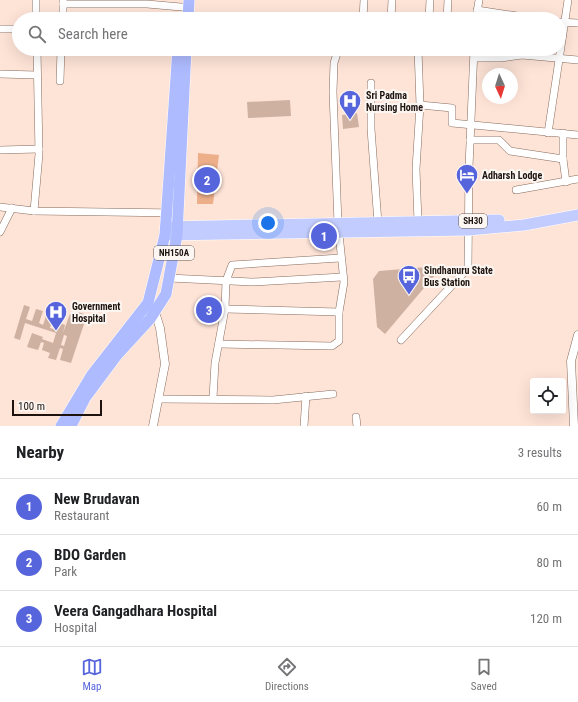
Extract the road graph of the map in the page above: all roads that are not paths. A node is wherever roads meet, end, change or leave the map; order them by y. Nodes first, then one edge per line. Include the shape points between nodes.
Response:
1 (36, 0) edge
2 (364, 0) edge
3 (392, 0) edge
4 (430, 0) edge
5 (448, 0) edge
6 (479, 0) edge
7 (568, 0) edge
8 (63, 2) edge
9 (184, 2) edge
10 (477, 10) joint
11 (36, 12) edge
12 (182, 12) edge
13 (186, 12) edge
14 (363, 12) edge
15 (391, 12) edge
16 (429, 12) edge
17 (447, 12) edge
18 (490, 12) edge
19 (565, 12) edge
20 (566, 22) edge
21 (578, 23) edge
22 (0, 29) edge
23 (12, 29) edge
24 (37, 56) edge
25 (61, 56) edge
26 (178, 56) edge
27 (185, 56) edge
28 (336, 56) edge
29 (418, 56) edge
30 (515, 56) edge
31 (534, 56) edge
32 (475, 58) joint
33 (559, 58) junction
34 (578, 60) edge
35 (0, 74) edge
36 (37, 75) junction
37 (60, 81) dead end
38 (371, 83) dead end
39 (420, 105) junction
40 (470, 124) junction
41 (548, 133) junction
42 (563, 133) junction
43 (578, 134) edge
44 (470, 140) junction
45 (39, 149) junction
46 (0, 150) edge
47 (563, 159) junction
48 (578, 179) edge
49 (566, 182) junction
50 (516, 190) dead end
51 (0, 206) edge
52 (12, 208) junction
53 (578, 208) edge
54 (34, 211) junction
55 (173, 213) junction
56 (578, 215) edge
57 (418, 222) junction
58 (378, 223) junction
59 (468, 226) junction
60 (338, 228) junction
61 (0, 231) edge
62 (165, 231) junction
63 (178, 231) junction
64 (340, 258) junction
65 (342, 277) junction
66 (169, 278) junction
67 (226, 281) junction
68 (152, 307) junction
69 (225, 310) junction
70 (339, 312) junction
71 (578, 335) edge
72 (401, 340) dead end
73 (219, 344) junction
74 (333, 394) dead end
75 (306, 396) junction
76 (213, 398) junction
77 (159, 399) junction
78 (356, 417) dead end
79 (61, 426) edge
80 (71, 426) edge
81 (153, 426) edge
82 (304, 426) edge
83 (357, 426) edge
84 (574, 426) edge

1 - 11 street
2 - 14 street
3 - 15 street
4 - 16 street
5 - 17 street
6 - 10 street
7 - 19 street
8 - 9 street
9 - 12 highway
9 - 13 highway
10 - 18 street
20 - 21 street
22 - 23 street
24 - 36 street
25 - 37 street
26 - 55 highway, NH150A
27 - 55 highway, NH150A
28 - 60 street via 333,92
29 - 39 street
30 - 32 street
31 - 33 street
32 - 40 street
33 - 34 street
33 - 41 street
35 - 36 street
36 - 45 street
38 - 58 street
39 - 40 street via 452,108 452,124
39 - 57 street via 416,169
40 - 41 street
40 - 44 street
41 - 42 street
42 - 43 street
42 - 47 street
44 - 47 street via 499,140 510,150
44 - 59 street
45 - 46 street
45 - 54 street
47 - 49 street
48 - 49 street
49 - 50 street
51 - 52 street
52 - 54 street
52 - 61 street
53 - 59 main road, SH30 via 536,217
54 - 55 street
55 - 62 highway, NH150A
55 - 63 highway, NH150A
56 - 59 main road via 524,225
57 - 58 main road, SH30
57 - 59 main road, SH30
58 - 60 main road, SH30
59 - 60 main road
59 - 72 street via 468,268
60 - 63 main road, SH30
60 - 64 street
62 - 63 main road, SH30
62 - 68 highway, NH150A
63 - 66 highway, NH150A
64 - 65 street
64 - 67 street via 232,265
65 - 67 street
65 - 70 street via 344,282
66 - 67 street
66 - 68 highway, NH150A via 166,294
67 - 69 street
68 - 77 street via 160,328 165,364
68 - 79 highway, NH150A via 91,376
68 - 80 highway, NH150A via 85,398
69 - 70 street
69 - 73 street
70 - 73 street via 339,342 332,346
71 - 84 street via 571,361
73 - 76 street
74 - 75 street
75 - 76 street via 273,400
75 - 82 street
76 - 77 street
77 - 81 street
78 - 83 street

